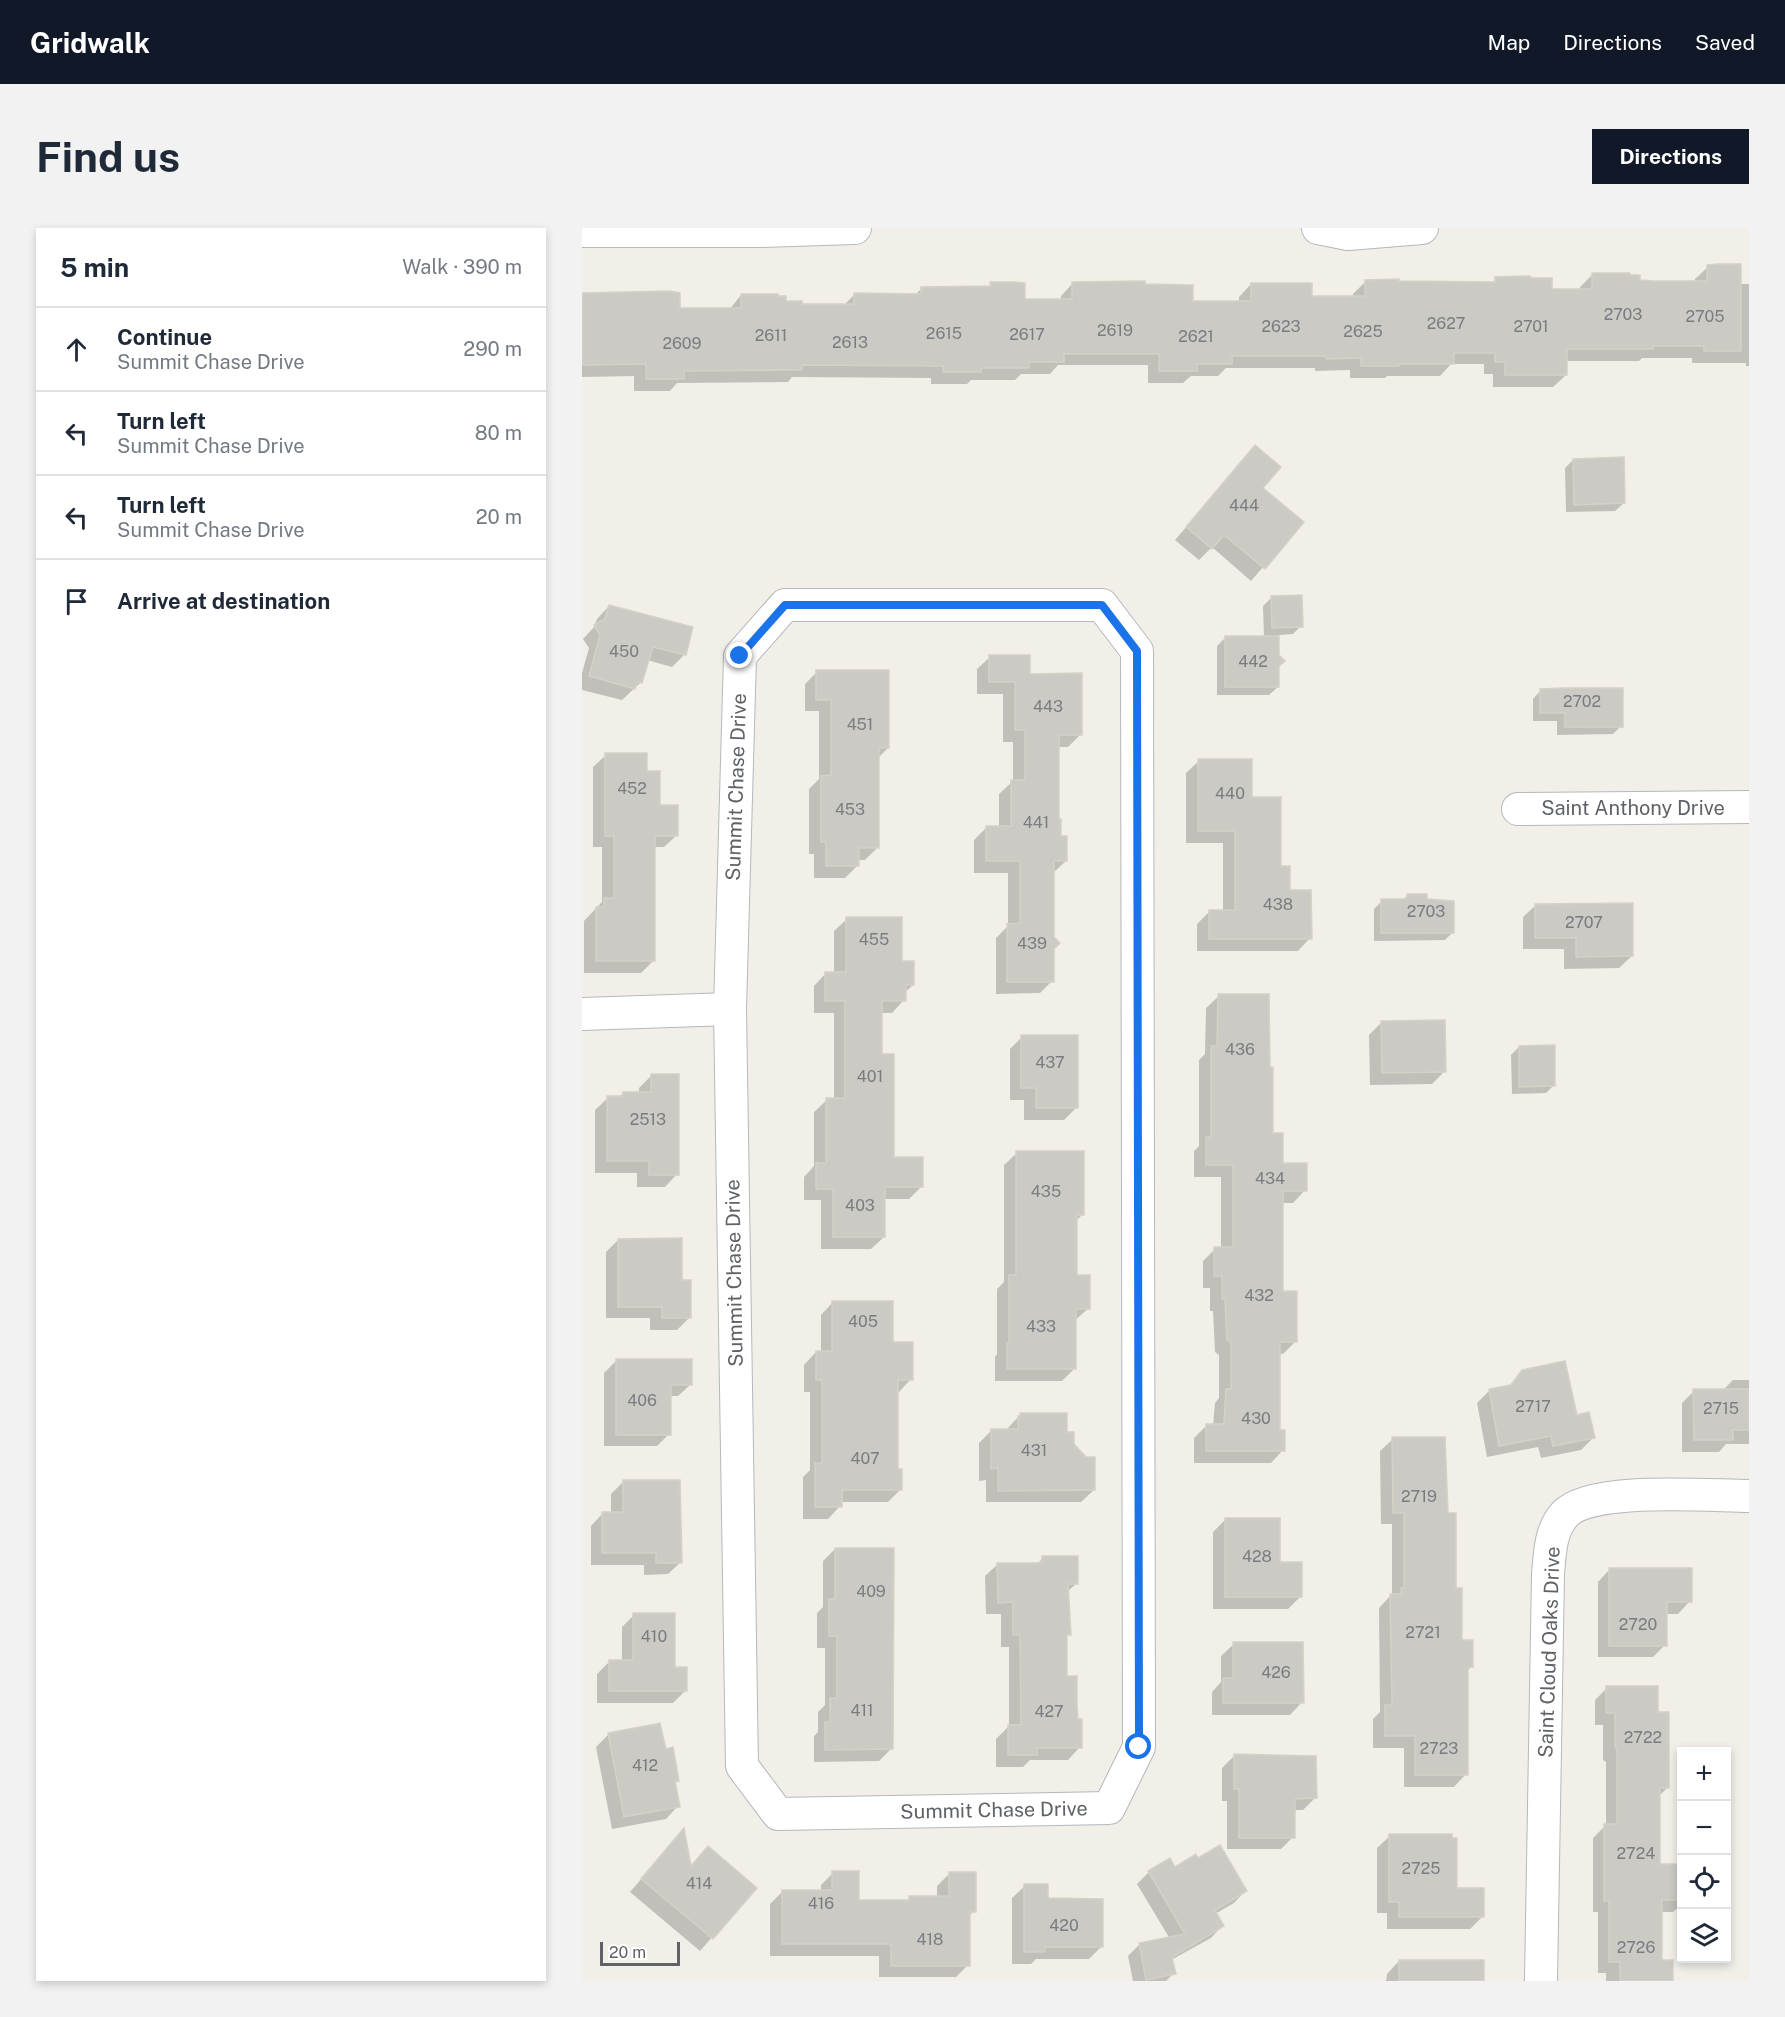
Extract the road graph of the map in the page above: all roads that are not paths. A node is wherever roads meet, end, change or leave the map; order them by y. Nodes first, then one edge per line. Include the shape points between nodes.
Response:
1 (855, 228) edge
2 (1318, 228) edge
3 (1422, 228) edge
4 (582, 231) edge
5 (1749, 807) edge
6 (1518, 809) dead end
7 (730, 1009) junction
8 (582, 1014) edge
9 (1749, 1496) edge
10 (1541, 1981) edge

1 - 4 street
2 - 3 street via 1348,234
5 - 6 street, Saint Anthony Drive
7 - 7 street, Summit Chase Drive via 740,656 785,605 1102,605 1137,651 1138,674 1139,1747 1109,1808 778,1814 742,1766
7 - 8 street
9 - 10 street, Saint Cloud Oaks Drive via 1597,1498 1566,1513 1556,1527 1548,1574

